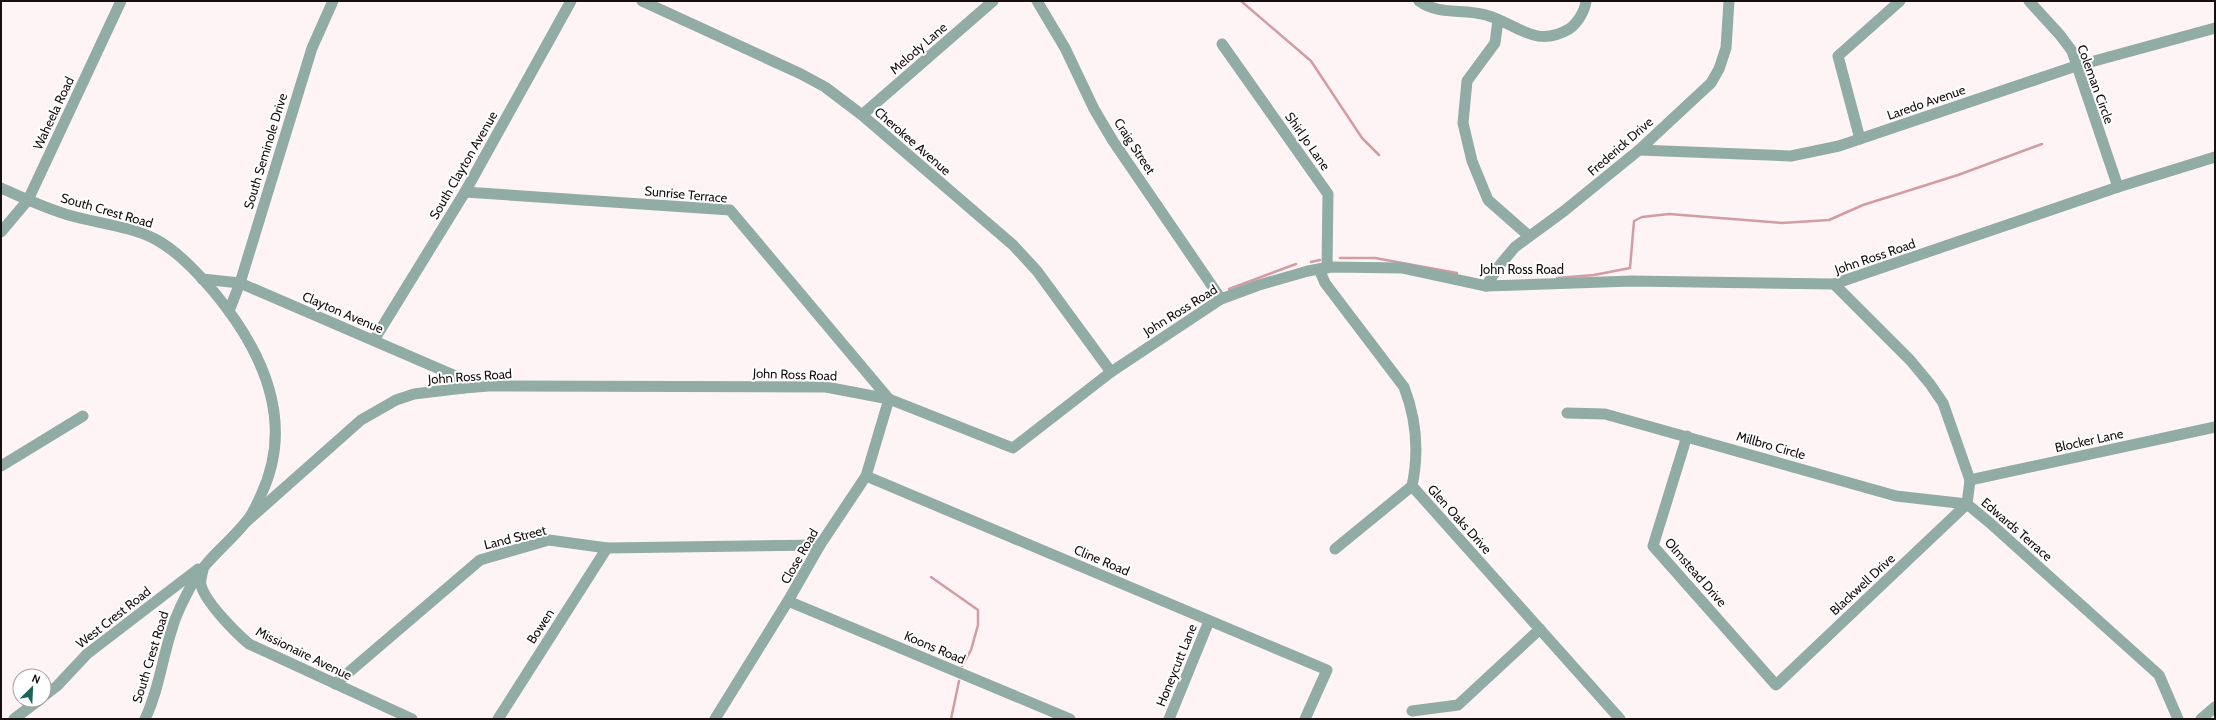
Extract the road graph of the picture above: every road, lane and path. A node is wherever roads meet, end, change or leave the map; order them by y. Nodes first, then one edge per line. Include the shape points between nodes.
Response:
1 (121, 1) edge
2 (333, 1) edge
3 (571, 1) edge
4 (642, 1) edge
5 (993, 1) edge
6 (1037, 1) edge
7 (1418, 1) edge
8 (1586, 1) edge
9 (1729, 1) edge
10 (1900, 1) edge
11 (2029, 1) edge
12 (1498, 20) junction
13 (2215, 28) edge
14 (1222, 44) dead end
15 (2076, 66) junction
16 (862, 115) junction
17 (1860, 139) junction
18 (1639, 150) junction
19 (2215, 157) edge
20 (2118, 187) junction
21 (1, 188) edge
22 (465, 192) junction
23 (28, 200) junction
24 (1, 232) edge
25 (1529, 236) junction
26 (1323, 268) junction
27 (202, 279) junction
28 (240, 283) junction
29 (1834, 284) junction
30 (1486, 286) junction
31 (1221, 299) junction
32 (230, 311) junction
33 (374, 340) junction
34 (1111, 372) junction
35 (464, 388) junction
36 (889, 399) junction
37 (1567, 413) dead end
38 (84, 416) dead end
39 (2215, 427) edge
40 (1687, 436) junction
41 (1, 466) edge
42 (866, 476) junction
43 (1970, 480) junction
44 (1412, 486) junction
45 (1967, 504) junction
46 (246, 522) junction
47 (820, 545) junction
48 (607, 548) junction
49 (1335, 549) dead end
50 (203, 565) junction
51 (788, 601) junction
52 (1209, 621) junction
53 (1540, 629) junction
54 (335, 684) junction
55 (1776, 685) joint
56 (52, 690) edge
57 (2215, 707) edge
58 (28, 708) edge
59 (1412, 711) dead end
60 (14, 719) edge
61 (145, 719) edge
62 (412, 719) edge
63 (498, 719) edge
64 (715, 719) edge
65 (1070, 719) edge
66 (1169, 719) edge
67 (1305, 719) edge
68 (1620, 719) edge
69 (2178, 719) edge
70 (2201, 719) edge

1 - 23 street, Waheela Road
2 - 28 street, South Seminole Drive via 307,61
3 - 22 street, South Clayton Avenue
4 - 16 street, Cherokee Avenue via 801,74 825,87
5 - 16 street, Melody Lane
6 - 31 street, Craig Street via 1065,48 1094,109 1113,141
7 - 12 street via 1430,9 1486,15
8 - 12 street via 1575,25 1558,35 1541,38
9 - 18 street, Frederick Drive via 1726,48 1711,83
10 - 17 street via 1838,56
11 - 15 street, Coleman Circle via 2072,51
12 - 25 street via 1496,43 1467,81 1463,124 1472,161 1488,200
13 - 15 street, Laredo Avenue
14 - 26 street, Shirl Jo Lane via 1328,194
15 - 17 street, Laredo Avenue
15 - 20 street, Coleman Circle
16 - 34 street, Cherokee Avenue via 1013,245 1037,271
17 - 18 street, Laredo Avenue via 1792,156
18 - 25 street, Frederick Drive
19 - 20 street, John Ross Road
20 - 29 street, John Ross Road
21 - 23 street, South Crest Road
22 - 33 street, South Clayton Avenue
22 - 36 street, Sunrise Terrace via 730,210
23 - 24 street, Waheela Road
23 - 27 street, South Crest Road via 69,215 155,239 172,250
25 - 30 street, Frederick Drive via 1515,247
26 - 30 street, John Ross Road via 1403,268
26 - 31 street, John Ross Road via 1259,285
26 - 44 street, Glen Oaks Drive via 1325,283 1404,387 1415,426
27 - 28 street, Clayton Avenue
27 - 32 street, South Crest Road
28 - 32 street, South Seminole Drive
28 - 33 street, Clayton Avenue
29 - 30 street, John Ross Road via 1632,281
29 - 43 street, Edwards Terrace via 1910,360 1930,384 1943,404
31 - 34 street, John Ross Road
32 - 46 street, South Crest Road via 267,379 275,416 276,431 270,469 262,494
33 - 35 street, Clayton Avenue via 458,377
34 - 36 street, John Ross Road via 1013,448
35 - 36 street, John Ross Road via 826,387
35 - 46 street, John Ross Road via 414,394 381,407 361,420
36 - 42 street, Close Road
37 - 40 street, Millbro Circle via 1605,414
38 - 41 street
39 - 43 street, Blocker Lane
40 - 45 street, Millbro Circle via 1896,496
40 - 55 street, Olmstead Drive via 1653,546
42 - 47 street, Close Road
42 - 52 street, Cline Road
43 - 45 street, Edwards Terrace
44 - 49 street
44 - 53 street, Glen Oaks Drive
45 - 55 street, Blackwell Drive
45 - 69 street, Edwards Terrace via 2159,675
46 - 50 street, South Crest Road
47 - 48 street, Land Street
47 - 51 street, Close Road
48 - 54 street, Land Street via 548,540 480,560
48 - 63 street, Bowen
50 - 54 street, Missionaire Avenue via 201,585 235,633 249,644
50 - 56 street, West Crest Road via 87,654
50 - 61 street, South Crest Road via 190,586 172,628 153,701
51 - 64 street, Close Road
51 - 65 street, Koons Road
52 - 66 street, Honeycutt Lane
52 - 67 street, Cline Road via 1327,670
53 - 59 street via 1458,705
53 - 68 street, Glen Oaks Drive
54 - 62 street, Missionaire Avenue
57 - 70 street
58 - 60 street

